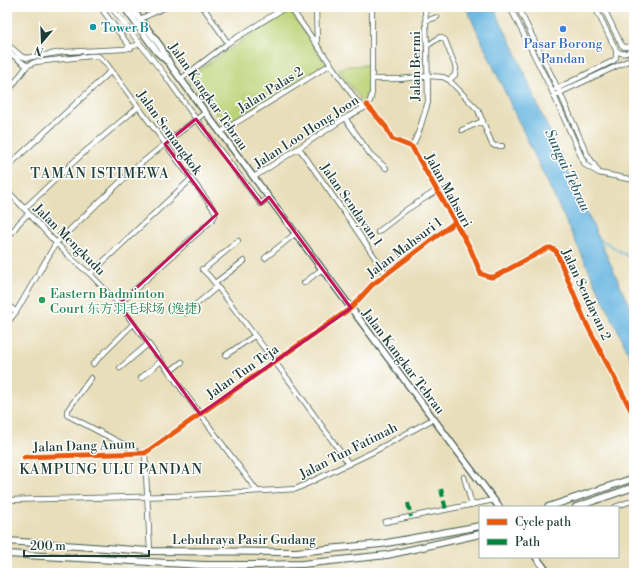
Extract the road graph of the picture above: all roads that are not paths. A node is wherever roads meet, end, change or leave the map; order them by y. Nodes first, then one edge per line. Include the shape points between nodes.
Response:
1 (100, 7) edge
2 (111, 7) edge
3 (124, 7) edge
4 (131, 7) edge
5 (166, 7) edge
6 (203, 7) edge
7 (286, 7) edge
8 (290, 7) edge
9 (316, 7) edge
10 (372, 7) edge
11 (424, 7) edge
12 (510, 7) edge
13 (518, 7) edge
14 (604, 7) edge
15 (596, 9) edge
16 (436, 17) dead end
17 (140, 19) junction
18 (426, 21) junction
19 (228, 43) junction
20 (317, 43) junction
21 (7, 44) edge
22 (140, 44) junction
23 (151, 44) junction
24 (634, 44) edge
25 (427, 46) junction
26 (131, 48) junction
27 (145, 49) junction
28 (616, 50) junction
29 (634, 50) edge
30 (7, 51) edge
31 (634, 58) edge
32 (331, 64) junction
33 (27, 66) junction
34 (171, 66) junction
35 (112, 71) junction
36 (428, 76) junction
37 (181, 79) junction
38 (372, 79) junction
39 (449, 80) junction
40 (559, 91) junction
41 (7, 93) edge
42 (553, 93) junction
43 (365, 106) junction
44 (138, 107) junction
45 (206, 112) junction
46 (344, 118) junction
47 (196, 119) junction
48 (483, 121) junction
49 (462, 130) dead end
50 (221, 132) junction
51 (165, 144) junction
52 (502, 146) dead end
53 (412, 147) junction
54 (299, 148) junction
55 (7, 167) edge
56 (386, 168) dead end
57 (599, 173) junction
58 (254, 177) junction
59 (191, 179) junction
60 (634, 180) edge
61 (7, 190) edge
62 (436, 191) junction
63 (269, 197) junction
64 (24, 209) junction
65 (28, 214) junction
66 (454, 223) junction
67 (378, 232) dead end
68 (296, 233) junction
69 (7, 239) edge
70 (238, 241) dead end
71 (56, 243) junction
72 (265, 258) dead end
73 (244, 261) dead end
74 (322, 269) junction
75 (90, 274) junction
76 (386, 274) junction
77 (486, 276) joint
78 (304, 283) dead end
79 (216, 285) junction
80 (7, 304) edge
81 (119, 304) junction
82 (351, 308) junction
83 (16, 312) junction
84 (186, 313) dead end
85 (7, 324) edge
86 (133, 324) junction
87 (254, 336) junction
88 (148, 344) junction
89 (226, 355) dead end
90 (161, 361) junction
91 (182, 362) dead end
92 (275, 362) junction
93 (93, 364) dead end
94 (120, 368) dead end
95 (169, 372) junction
96 (92, 378) dead end
97 (142, 378) dead end
98 (200, 414) junction
99 (634, 416) edge
100 (433, 419) junction
101 (144, 453) junction
102 (24, 457) dead end
103 (349, 464) junction
104 (464, 477) dead end
105 (634, 478) edge
106 (634, 487) edge
107 (257, 491) junction
108 (147, 497) junction
109 (7, 500) edge
110 (494, 500) junction
111 (634, 500) edge
112 (472, 505) junction
113 (498, 506) edge
114 (551, 506) edge
115 (579, 506) edge
116 (618, 506) edge
117 (384, 522) dead end
118 (479, 526) edge
119 (479, 534) edge
120 (7, 541) edge
121 (150, 551) junction
122 (7, 554) edge
123 (24, 555) junction
124 (7, 558) edge
125 (537, 558) edge
126 (542, 573) edge
127 (548, 573) edge

1 - 26 street
2 - 22 street
3 - 23 main road
4 - 17 main road, Jalan Kangkar Tebrau
5 - 17 street
6 - 19 street
7 - 19 street
8 - 20 street, Jalan Mahsuri
9 - 20 street
10 - 38 street, Jalan Loo Hong Joon
11 - 18 street, Jalan Bermi
12 - 42 street
13 - 40 street
14 - 15 street
14 - 24 street via 621,44 624,47
15 - 28 street
16 - 18 street
17 - 34 main road, Jalan Kangkar Tebrau via 161,47
18 - 25 street, Jalan Bermi
19 - 37 street
20 - 32 street, Jalan Mahsuri
21 - 26 street via 26,58 63,52
22 - 26 street
22 - 27 street
23 - 27 street
23 - 34 main road
25 - 36 street, Jalan Bermi
25 - 39 street via 440,37 445,40 456,68 455,75
27 - 47 street
28 - 29 street via 625,54
28 - 40 street via 616,58 613,61
30 - 33 street
31 - 40 street
32 - 43 street, Jalan Mahsuri via 356,100
32 - 50 street, Jalan Palas 2
33 - 35 street, Jalan Semangkok via 35,62 98,56
33 - 41 street
34 - 37 main road, Jalan Kangkar Tebrau
35 - 44 street, Jalan Semangkok
35 - 55 street
36 - 38 street
36 - 39 street
36 - 53 street, Jalan Bermi via 428,102
37 - 45 main road, Jalan Kangkar Tebrau
38 - 43 street, Jalan Loo Hong Joon via 371,97
39 - 48 street via 478,110
40 - 42 street
40 - 57 street via 587,154
42 - 57 street via 585,165
43 - 46 street, Jalan Loo Hong Joon
43 - 53 street, Jalan Mahsuri via 386,127 392,139
44 - 51 street, Jalan Semangkok
44 - 64 street via 81,155
45 - 47 street
45 - 50 main road, Jalan Kangkar Tebrau
46 - 54 street, Jalan Loo Hong Joon
46 - 56 street via 370,154
47 - 51 street
47 - 63 street via 261,204
48 - 49 street
48 - 52 street via 492,144
50 - 58 main road, Jalan Kangkar Tebrau
51 - 59 street, Jalan Semangkok
51 - 71 street
53 - 62 street, Jalan Mahsuri
54 - 58 street, Jalan Loo Hong Joon
54 - 76 street, Jalan Sendayan 1
57 - 60 street
58 - 63 main road, Jalan Kangkar Tebrau
59 - 75 street
59 - 81 street, Jalan Semangkok via 215,211 215,215
61 - 64 street, Jalan Mengkudu
62 - 66 street, Jalan Mahsuri
62 - 67 street
63 - 68 main road, Jalan Kangkar Tebrau
64 - 65 street, Jalan Mengkudu
65 - 69 street
65 - 71 street, Jalan Mengkudu
66 - 76 street, Jalan Mahsuri 1
66 - 77 street, Jalan Mahsuri via 470,248 481,274
68 - 72 street
68 - 74 main road, Jalan Kangkar Tebrau
70 - 79 street via 203,270
71 - 75 street, Jalan Mengkudu
71 - 83 street
73 - 79 street
74 - 78 street
74 - 82 main road, Jalan Kangkar Tebrau
75 - 81 street, Jalan Mengkudu
76 - 82 street, Jalan Mahsuri 1
77 - 99 street, Jalan Sendayan 2 via 494,277 548,248 556,251 579,308
79 - 84 street
79 - 87 street
80 - 83 street
81 - 86 street, Jalan Mengkudu
82 - 92 street, Jalan Tun Teja
82 - 100 main road, Jalan Kangkar Tebrau
83 - 85 street
86 - 88 street, Jalan Mengkudu
86 - 93 street
87 - 89 street
87 - 92 street
88 - 90 street, Jalan Mengkudu
88 - 94 street
90 - 95 street, Jalan Mengkudu
90 - 97 street
91 - 95 street
92 - 98 street, Jalan Tun Teja
92 - 103 street
95 - 98 street, Jalan Mengkudu
96 - 101 street via 67,411 67,416
98 - 101 street, Jalan Tun Teja
98 - 107 street, Jalan Mengkudu
100 - 103 street, Jalan Tun Fatimah
100 - 110 main road, Jalan Kangkar Tebrau
101 - 102 street, Jalan Dang Anum
101 - 108 street
103 - 107 street, Jalan Tun Fatimah via 296,489
104 - 112 street
105 - 114 highway
106 - 115 highway
107 - 108 street, Jalan Tun Fatimah
108 - 109 street, Jalan Tun Fatimah
108 - 121 street
110 - 112 street
110 - 113 main road, Jalan Kangkar Tebrau
111 - 116 street
112 - 117 street
118 - 121 highway, Lebuhraya Pasir Gudang via 381,544 296,552
119 - 123 highway, Lebuhraya Pasir Gudang via 387,555 302,564 203,565
120 - 121 highway, Lebuhraya Pasir Gudang
122 - 123 highway, Lebuhraya Pasir Gudang
123 - 124 highway
125 - 126 main road
125 - 127 main road

